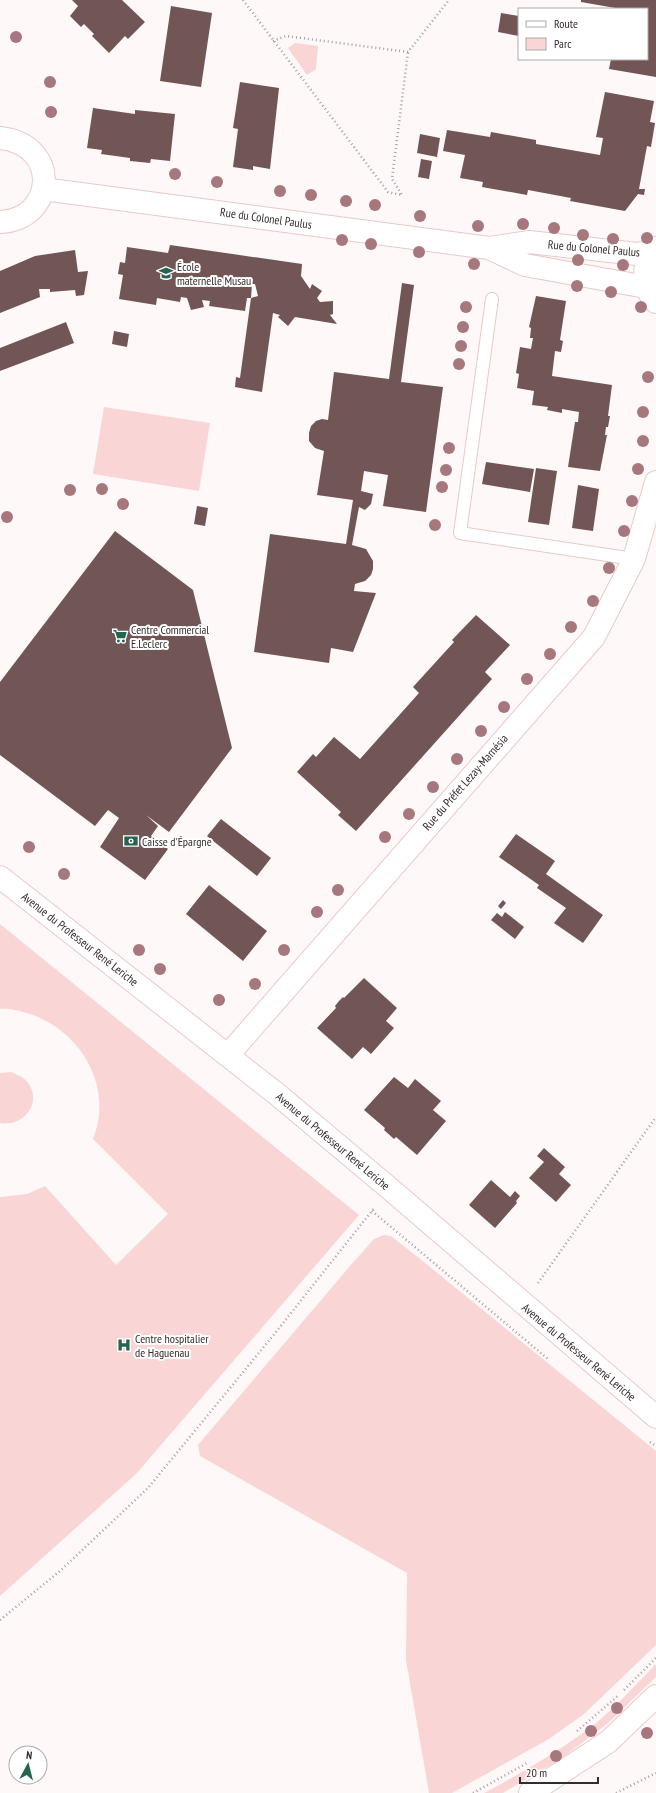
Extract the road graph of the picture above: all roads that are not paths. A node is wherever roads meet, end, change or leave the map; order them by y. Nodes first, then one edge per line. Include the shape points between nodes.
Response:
1 (0, 138) edge
2 (43, 189) junction
3 (0, 222) edge
4 (489, 248) junction
5 (654, 250) edge
6 (651, 295) edge
7 (492, 299) dead end
8 (656, 482) edge
9 (634, 559) junction
10 (0, 877) edge
11 (228, 1055) junction
12 (656, 1417) edge
13 (656, 1696) edge
14 (656, 1714) edge
15 (619, 1733) junction
16 (530, 1793) edge

1 - 2 street via 24,144 34,153 42,170
2 - 3 street via 38,202 28,213 15,220
2 - 4 street, Rue du Colonel Paulus
4 - 5 street, Rue du Colonel Paulus via 529,242 637,254
4 - 6 street, Rue du Colonel Paulus via 525,265
5 - 6 street via 647,263 645,275
7 - 9 lane via 460,533
8 - 9 street, Rue du Préfet Lezay-Marnésia
9 - 11 street, Rue du Préfet Lezay-Marnésia via 594,637
10 - 11 street, Avenue du Professeur René Leriche
11 - 12 street, Avenue du Professeur René Leriche via 389,1188
13 - 15 street
14 - 15 street
15 - 16 street

